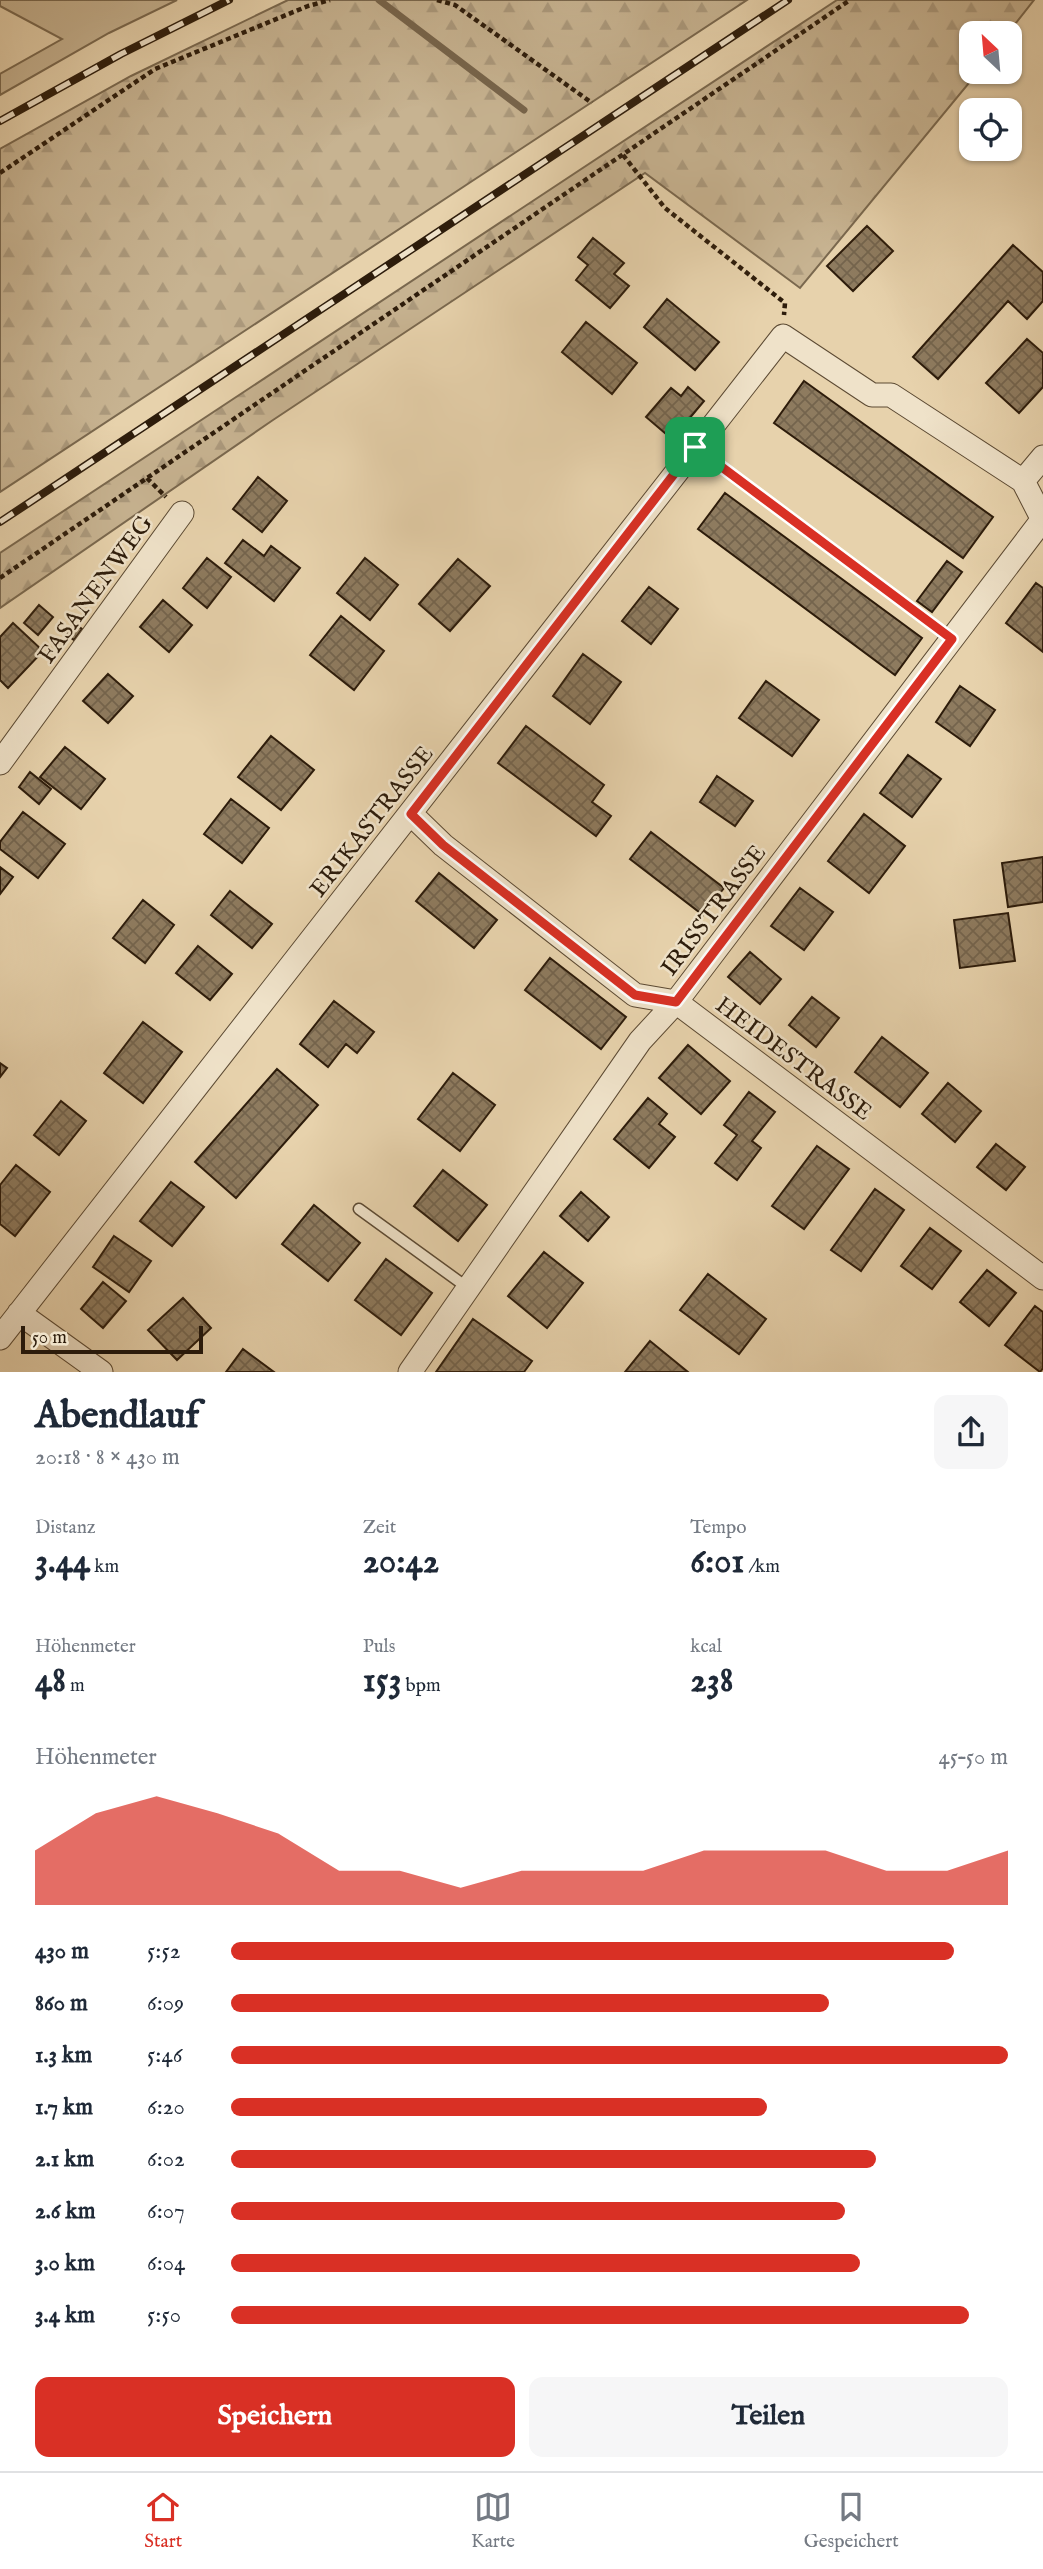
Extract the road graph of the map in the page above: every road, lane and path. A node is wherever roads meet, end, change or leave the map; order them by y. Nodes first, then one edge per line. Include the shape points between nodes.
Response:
1 (330, 0) edge
2 (438, 0) edge
3 (850, 0) edge
4 (592, 103) dead end
5 (623, 155) junction
6 (0, 173) edge
7 (782, 336) junction
8 (695, 447) junction
9 (1043, 457) edge
10 (1023, 481) junction
11 (182, 513) dead end
12 (1043, 519) edge
13 (0, 578) edge
14 (952, 639) junction
15 (0, 763) edge
16 (411, 814) junction
17 (676, 1002) junction
18 (359, 1209) dead end
19 (1043, 1278) edge
20 (468, 1288) junction
21 (19, 1313) junction
22 (0, 1338) edge
23 (102, 1372) edge
24 (410, 1372) edge

1 - 6 path via 155,69
2 - 4 path via 455,5
3 - 5 path
5 - 7 path via 665,208 785,303
5 - 13 path
7 - 8 street, ERIKASTRASSE
7 - 10 street via 872,395 891,396
8 - 14 path
8 - 16 street, ERIKASTRASSE
9 - 10 street
10 - 12 street
11 - 15 street, FASANENWEG
12 - 14 street, IRISSTRASSE
14 - 17 street, IRISSTRASSE
16 - 17 street, HEIDESTRASSE via 443,845 635,995
16 - 21 street, ERIKASTRASSE
17 - 19 street, HEIDESTRASSE
17 - 20 street, IRISSTRASSE via 640,1041
18 - 20 lane
20 - 24 street, IRISSTRASSE
21 - 22 street, ERIKASTRASSE
21 - 23 street

